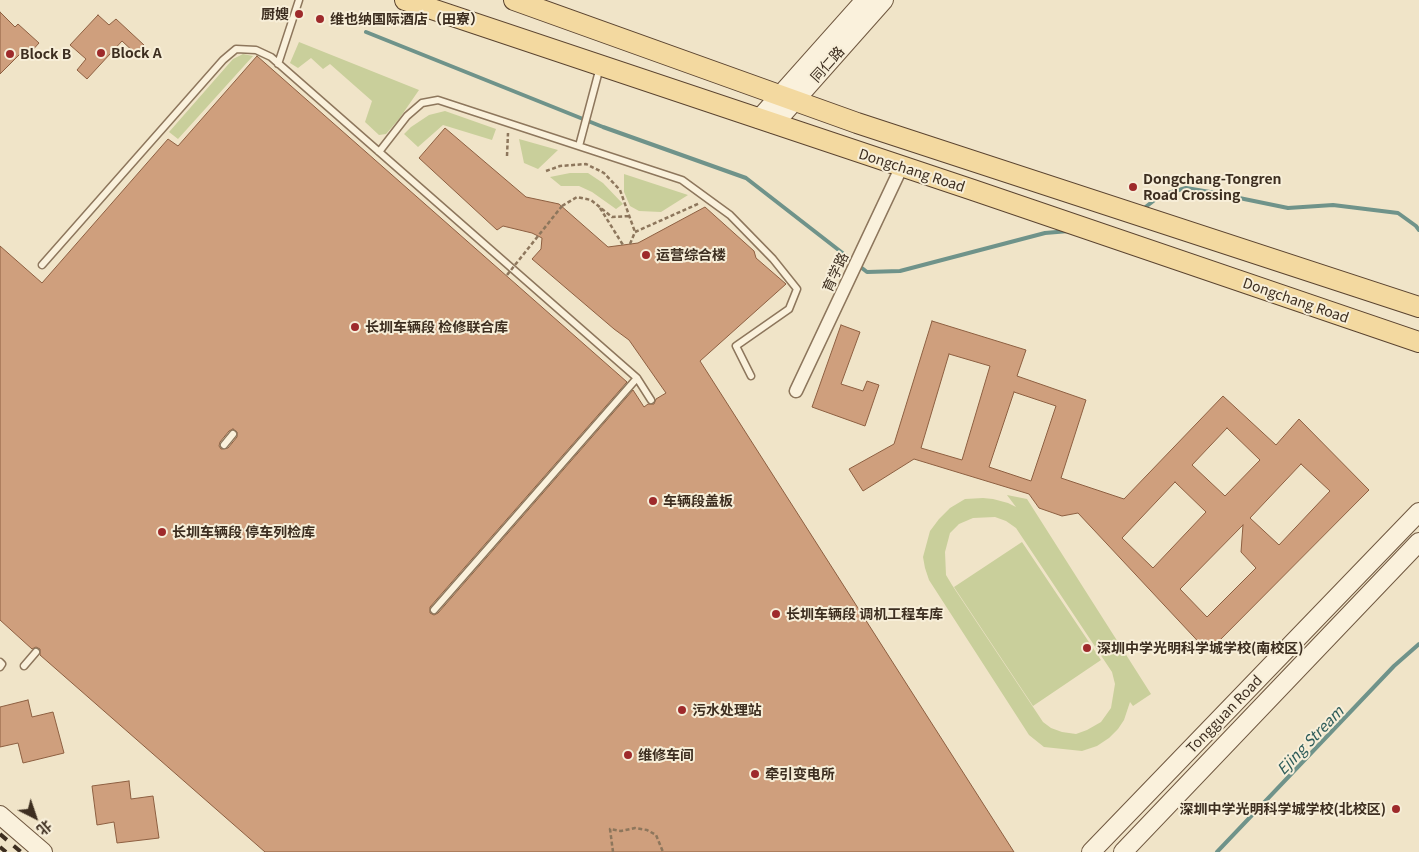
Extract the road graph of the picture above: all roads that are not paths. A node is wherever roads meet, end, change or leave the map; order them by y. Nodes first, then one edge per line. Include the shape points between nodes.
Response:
1 (299, 0) edge
2 (405, 0) edge
3 (514, 0) edge
4 (876, 1) edge
5 (278, 64) junction
6 (600, 66) junction
7 (787, 98) junction
8 (767, 121) junction
9 (579, 146) junction
10 (379, 152) junction
11 (902, 166) junction
12 (42, 265) dead end
13 (1419, 307) edge
14 (1419, 342) edge
15 (751, 376) dead end
16 (637, 378) junction
17 (796, 391) dead end
18 (651, 400) dead end
19 (233, 434) dead end
20 (224, 444) dead end
21 (1419, 512) edge
22 (1419, 542) edge
23 (434, 610) dead end
24 (36, 652) dead end
25 (0, 662) edge
26 (24, 666) dead end
27 (0, 667) edge
28 (0, 815) edge
29 (43, 852) edge
30 (1090, 852) edge
31 (1122, 852) edge

1 - 5 lane
2 - 6 main road, Dongchang Road
3 - 7 main road, Dongchang Road
4 - 7 street, 同仁路
5 - 10 lane
5 - 12 lane via 256,50 236,48
6 - 8 main road, Dongchang Road
6 - 9 lane
7 - 8 street, 同仁路
7 - 13 main road, Dongchang Road
8 - 11 main road, Dongchang Road
9 - 10 lane via 438,100 422,103 407,116
9 - 15 lane via 682,180 730,215 797,289 789,310 736,346
10 - 16 lane
11 - 14 main road, Dongchang Road
11 - 17 street, 育学路
16 - 18 lane
16 - 23 lane
19 - 20 lane
21 - 30 street, Tongguan Road
22 - 31 street, Tongguan Road
24 - 26 lane
25 - 27 lane
28 - 29 street

